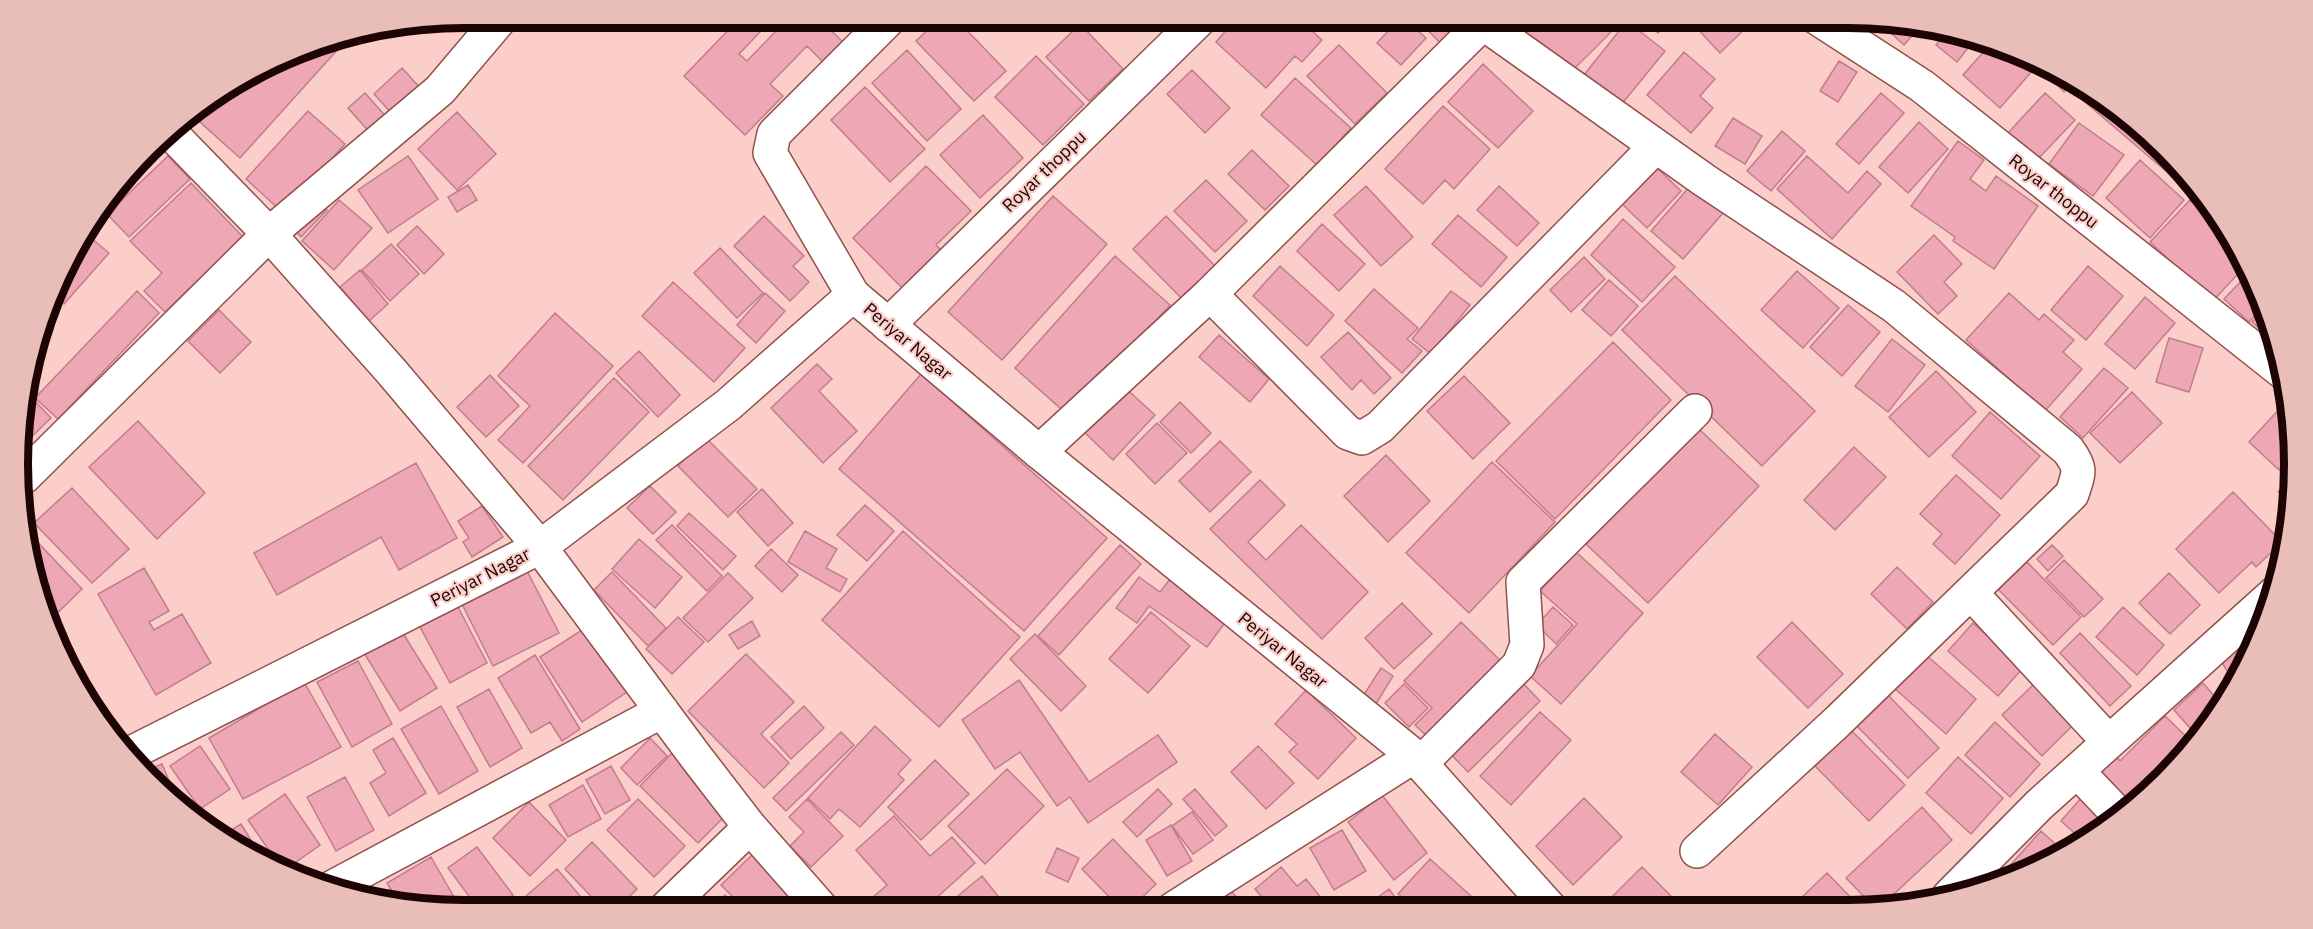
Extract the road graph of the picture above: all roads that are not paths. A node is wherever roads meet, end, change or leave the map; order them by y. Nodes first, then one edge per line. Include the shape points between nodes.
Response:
1 (493, 28) edge
2 (880, 28) edge
3 (1190, 28) edge
4 (1477, 28) edge
5 (1496, 28) edge
6 (1832, 28) edge
7 (176, 138) edge
8 (1656, 146) junction
9 (269, 234) junction
10 (1210, 294) junction
11 (853, 295) junction
12 (888, 325) junction
13 (2273, 364) edge
14 (1695, 411) dead end
15 (1040, 453) junction
16 (28, 473) edge
17 (540, 547) junction
18 (1971, 593) junction
19 (2261, 606) edge
20 (662, 711) junction
21 (2109, 742) junction
22 (136, 751) edge
23 (1417, 760) junction
24 (2078, 772) junction
25 (2114, 810) edge
26 (750, 826) junction
27 (1697, 851) dead end
28 (341, 883) edge
29 (1958, 887) edge
30 (674, 900) edge
31 (813, 900) edge
32 (1188, 900) edge
33 (1543, 900) edge

1 - 9 street via 440,90
2 - 11 street via 774,134 770,153
3 - 12 street, Royar thoppu
4 - 10 street
5 - 8 street
6 - 13 street, Royar thoppu via 1922,86
7 - 9 street
8 - 10 street via 1380,427 1362,438 1348,433
8 - 18 street via 1894,306 2068,450 2079,465 2072,494
9 - 16 street
9 - 17 street
10 - 15 street
11 - 12 street, Periyar Nagar
11 - 17 street, Periyar Nagar via 728,405
12 - 15 street, Periyar Nagar
14 - 23 street via 1523,582 1527,645 1519,665
15 - 23 street, Periyar Nagar
17 - 20 street
17 - 22 street, Periyar Nagar
18 - 21 street
18 - 27 street
19 - 21 street
20 - 26 street
20 - 28 street
21 - 24 street
23 - 32 street
23 - 33 street, Periyar Nagar
24 - 25 street
24 - 29 street via 2039,805
26 - 30 street
26 - 31 street

